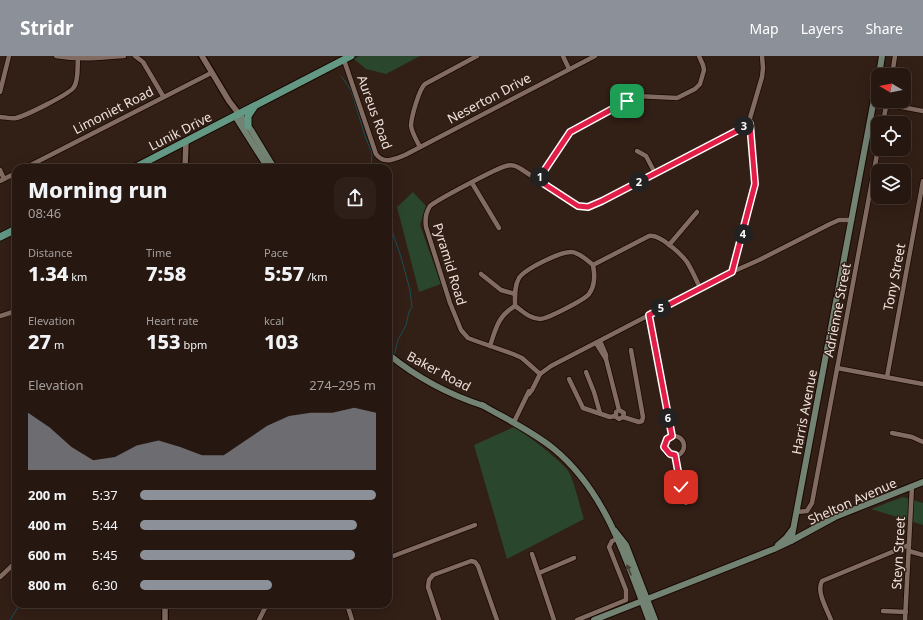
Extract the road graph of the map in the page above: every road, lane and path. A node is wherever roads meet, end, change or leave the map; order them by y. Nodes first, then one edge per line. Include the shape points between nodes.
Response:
1 (9, 56) edge
2 (56, 56) edge
3 (124, 56) edge
4 (135, 56) edge
5 (202, 56) edge
6 (352, 56) edge
7 (477, 56) edge
8 (563, 56) edge
9 (595, 56) edge
10 (699, 56) edge
11 (762, 56) edge
12 (882, 56) edge
13 (895, 56) edge
14 (78, 58) junction
15 (344, 60) junction
16 (880, 68) edge
17 (893, 68) edge
18 (570, 69) junction
19 (211, 72) junction
20 (0, 92) edge
21 (163, 96) junction
22 (254, 107) junction
23 (873, 108) edge
24 (911, 108) edge
25 (923, 111) edge
26 (237, 115) junction
27 (0, 116) edge
28 (750, 124) junction
29 (248, 126) junction
30 (186, 142) junction
31 (420, 147) junction
32 (263, 149) junction
33 (637, 151) dead end
34 (877, 156) edge
35 (393, 160) joint
36 (33, 164) edge
37 (142, 164) edge
38 (185, 164) edge
39 (266, 164) edge
40 (272, 164) edge
41 (276, 164) edge
42 (0, 170) edge
43 (655, 173) junction
44 (12, 175) edge
45 (2, 180) edge
46 (538, 180) junction
47 (923, 181) edge
48 (472, 183) junction
49 (697, 212) dead end
50 (852, 220) junction
51 (499, 228) dead end
52 (12, 231) edge
53 (0, 238) edge
54 (669, 245) junction
55 (593, 264) junction
56 (732, 272) junction
57 (481, 274) dead end
58 (700, 288) junction
59 (515, 294) junction
60 (515, 306) junction
61 (12, 312) edge
62 (649, 315) junction
63 (0, 316) edge
64 (598, 342) junction
65 (490, 346) junction
66 (631, 350) dead end
67 (392, 357) edge
68 (837, 368) junction
69 (586, 372) dead end
70 (540, 374) junction
71 (887, 377) junction
72 (569, 379) dead end
73 (923, 384) edge
74 (619, 410) junction
75 (600, 413) junction
76 (616, 416) junction
77 (623, 417) junction
78 (514, 420) junction
79 (892, 433) dead end
80 (672, 436) junction
81 (923, 442) edge
82 (675, 455) junction
83 (923, 482) edge
84 (912, 486) junction
85 (686, 503) dead end
86 (797, 512) junction
87 (794, 524) junction
88 (475, 525) dead end
89 (812, 529) junction
90 (614, 530) junction
91 (617, 539) junction
92 (792, 541) junction
93 (909, 545) junction
94 (774, 549) junction
95 (909, 551) junction
96 (532, 554) dead end
97 (923, 555) edge
98 (392, 556) edge
99 (574, 558) dead end
100 (12, 566) edge
101 (0, 569) edge
102 (539, 573) junction
103 (2, 575) edge
104 (644, 600) junction
105 (165, 608) edge
106 (265, 608) edge
107 (348, 608) edge
108 (883, 611) dead end
109 (906, 612) junction
110 (165, 620) edge
111 (259, 620) edge
112 (352, 620) edge
113 (439, 620) edge
114 (497, 620) edge
115 (554, 620) edge
116 (577, 620) edge
117 (594, 620) edge
118 (649, 620) edge
119 (655, 620) edge
120 (831, 620) edge
121 (905, 620) edge

1 - 20 street
2 - 14 street
3 - 14 street
4 - 21 street via 143,62
5 - 19 street
6 - 15 main road, Lunik Drive
7 - 31 street via 422,87 411,124
8 - 18 street
9 - 18 street, Neserton Drive
10 - 46 street via 704,70 698,87 677,98 636,96 573,129
11 - 28 street via 762,77 750,115
12 - 16 main road
13 - 17 street
14 - 27 street via 76,80 72,89 18,117
15 - 22 main road, Lunik Drive
15 - 35 street, Aureus Road via 376,154 381,159
18 - 31 street, Neserton Drive
19 - 21 street, Limoniet Road
19 - 26 street
21 - 36 street, Limoniet Road
22 - 26 main road, Lunik Drive
22 - 29 main road via 248,116
23 - 50 main road, Harris Avenue
24 - 25 street
26 - 29 main road
26 - 30 main road, Lunik Drive
26 - 39 main road
28 - 43 street, Pyramid Road
28 - 56 street via 755,184
29 - 32 main road
30 - 37 main road, Lunik Drive
30 - 38 street
31 - 35 street, Neserton Drive
32 - 40 main road
32 - 41 main road
33 - 43 street via 646,156
34 - 68 street, Adrienne Street
42 - 45 street
43 - 46 street, Pyramid Road via 586,207 578,206
44 - 45 street
46 - 48 street, Pyramid Road via 516,166 508,165
47 - 71 street, Tony Street
48 - 51 street
48 - 65 street, Pyramid Road via 432,204 426,224 459,327 468,338
49 - 54 street
50 - 56 street via 839,220
50 - 86 main road, Harris Avenue
52 - 53 main road
54 - 55 street via 658,237 651,236
54 - 58 street via 686,262
55 - 59 street via 574,253 561,254 524,273 518,280
55 - 60 street via 592,288 588,295 579,301 542,319 529,316
56 - 58 street
57 - 59 street via 501,290
58 - 62 street
59 - 60 street
60 - 65 street via 500,318
61 - 63 street
62 - 64 street
62 - 80 street
64 - 70 street
64 - 74 street via 606,355
65 - 70 street, Pyramid Road via 522,358
66 - 77 street via 643,417 639,422
67 - 78 main road, Baker Road via 438,386
68 - 71 street
68 - 86 street, Adrienne Street via 812,503 807,511
69 - 75 street
70 - 78 street
71 - 73 street
72 - 75 street via 581,406
74 - 76 street
74 - 77 street via 624,413
75 - 76 street via 610,417
76 - 77 street via 619,419
78 - 90 main road, Baker Road via 538,434 587,484
79 - 81 street
80 - 82 street via 667,439 664,447 670,454
80 - 82 street via 681,439 683,446 681,452
82 - 85 street
83 - 84 main road, Shelton Avenue
84 - 89 main road, Shelton Avenue
84 - 93 street, Steyn Street
86 - 87 main road, Harris Avenue
87 - 89 main road via 801,530
87 - 92 main road, Harris Avenue
87 - 94 main road via 789,535
88 - 98 street
89 - 92 main road, Shelton Avenue
90 - 91 main road, Baker Road
90 - 104 main road, Baker Road via 626,545
104 -> 91 main road, Baker Road
91 - 116 street via 612,541 609,547 626,590 626,600
92 - 94 main road
93 - 95 street, Steyn Street
93 - 120 street via 824,579 820,590
94 - 104 main road
95 - 97 street
95 - 109 street, Steyn Street
96 - 102 street
99 - 102 street
100 - 103 street
101 - 103 street
102 - 115 street
104 - 117 main road
104 - 118 main road, Baker Road
104 - 119 main road, Baker Road
105 - 110 street
106 - 111 street
107 - 112 street
108 - 109 street
109 - 121 street, Steyn Street
113 - 114 street via 428,580 433,575 471,561 478,566

